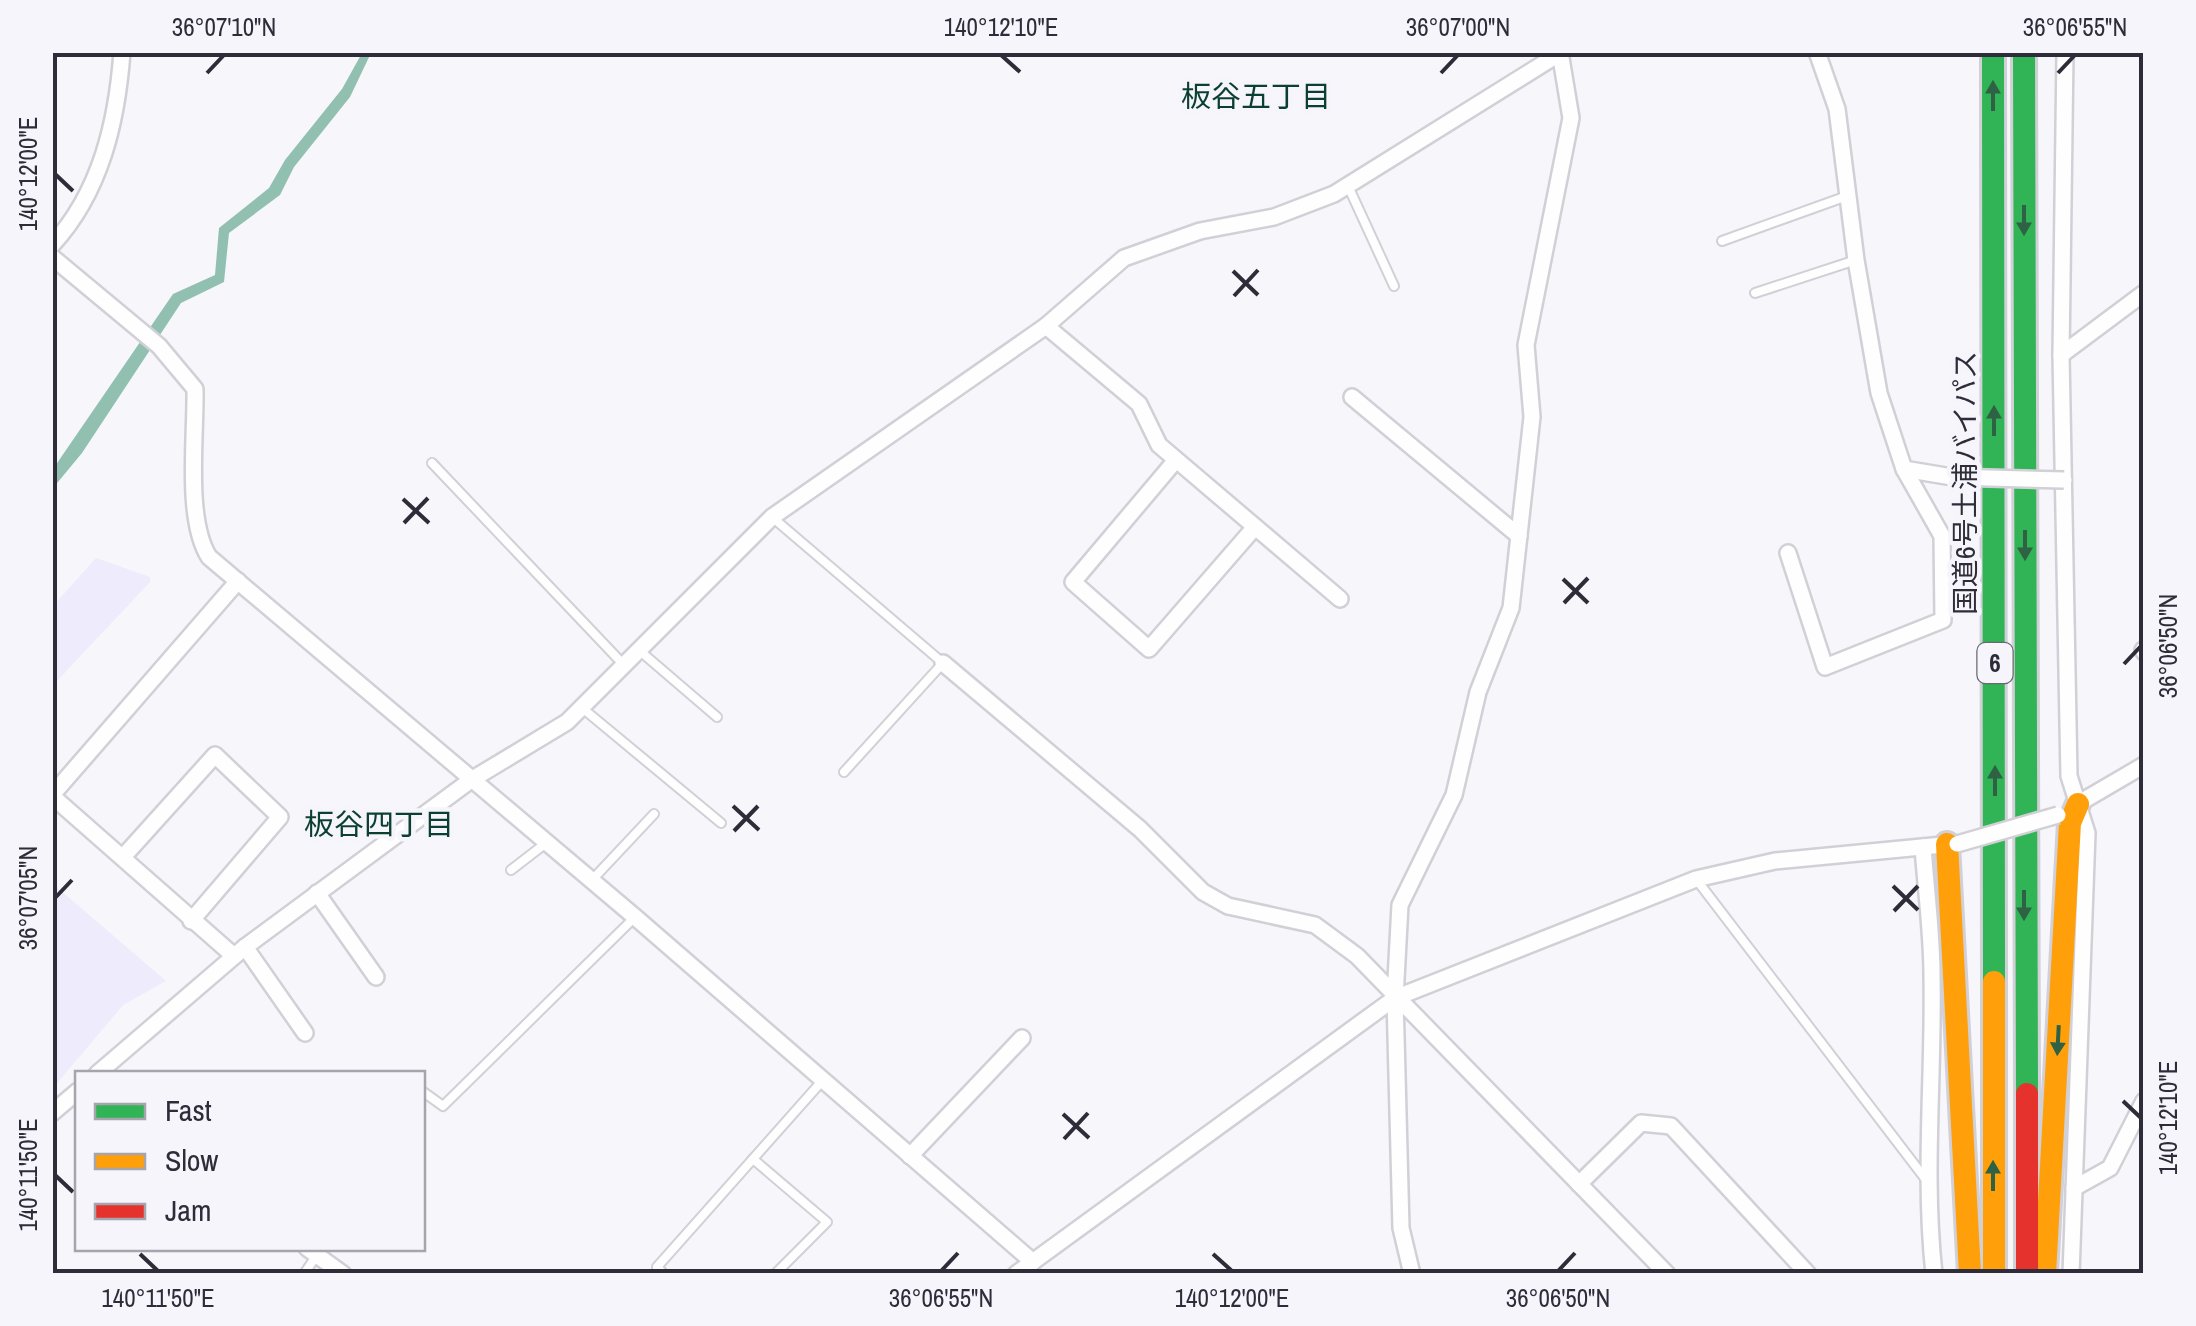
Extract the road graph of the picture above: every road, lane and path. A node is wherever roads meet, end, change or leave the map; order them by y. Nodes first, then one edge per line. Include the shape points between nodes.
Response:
1 (122, 52) edge
2 (1816, 52) edge
3 (1993, 52) edge
4 (2024, 52) edge
5 (2066, 52) edge
6 (1561, 53) edge
7 (1348, 186) junction
8 (1851, 195) junction
9 (1722, 240) dead end
10 (52, 244) edge
11 (52, 258) edge
12 (1856, 260) junction
13 (1394, 286) dead end
14 (2144, 292) edge
15 (1756, 293) dead end
16 (1046, 326) junction
17 (2061, 355) junction
18 (1352, 396) dead end
19 (1176, 460) junction
20 (432, 463) dead end
21 (1904, 469) junction
22 (2064, 480) junction
23 (772, 517) junction
24 (1255, 527) junction
25 (1519, 536) junction
26 (1788, 553) dead end
27 (238, 581) junction
28 (1340, 599) dead end
29 (636, 648) junction
30 (622, 663) junction
31 (943, 664) junction
32 (580, 707) junction
33 (717, 718) dead end
34 (2144, 765) edge
35 (844, 772) dead end
36 (472, 780) junction
37 (52, 796) edge
38 (2068, 809) junction
39 (654, 814) dead end
40 (721, 823) dead end
41 (546, 843) junction
42 (1952, 844) junction
43 (1922, 847) junction
44 (122, 857) junction
45 (511, 870) dead end
46 (1696, 879) junction
47 (591, 880) junction
48 (317, 893) junction
49 (635, 917) junction
50 (191, 920) junction
51 (239, 952) junction
52 (376, 977) dead end
53 (1394, 998) junction
54 (305, 1033) dead end
55 (1022, 1038) dead end
56 (105, 1071) edge
57 (824, 1080) junction
58 (425, 1092) edge
59 (75, 1094) edge
60 (2144, 1101) edge
61 (52, 1114) edge
62 (910, 1156) junction
63 (753, 1159) junction
64 (1579, 1184) junction
65 (1930, 1185) junction
66 (2074, 1188) junction
67 (312, 1252) edge
68 (1033, 1262) junction
69 (304, 1274) edge
70 (343, 1274) edge
71 (664, 1274) edge
72 (774, 1274) edge
73 (1016, 1274) edge
74 (1412, 1274) edge
75 (1667, 1274) edge
76 (1808, 1274) edge
77 (1934, 1274) edge
78 (1970, 1274) edge
79 (1994, 1274) edge
80 (2027, 1274) edge
81 (2045, 1274) edge
82 (2071, 1274) edge

1 - 10 street via 117,116 101,163
2 - 8 street via 1836,109
79 -> 3 highway, 国道6号土浦バイパス / 6
4 -> 80 highway, 6
5 - 17 street
6 - 7 street
6 - 25 street via 1571,118 1526,345 1532,417
7 - 13 lane
7 - 16 street via 1274,218 1200,231 1124,258
8 - 9 lane
8 - 12 street
11 - 27 street via 144,332 196,389 197,538
12 - 15 lane
12 - 21 street via 1880,393
14 - 17 street
16 - 19 street via 1139,404 1159,446
16 - 23 street
17 - 22 street
18 - 25 street
19 - 24 street
19 - 24 street via 1074,582 1150,649
20 - 30 lane
21 - 22 street, bridge
21 - 26 street via 1942,536 1943,620 1825,667
22 - 38 street
23 - 29 street
23 - 31 lane
24 - 28 street
25 - 53 street via 1511,608 1478,692 1454,795 1400,905
27 - 36 street
27 - 37 street
29 - 30 street
29 - 33 lane
30 - 32 street
31 - 35 lane
31 - 53 street via 1140,829 1203,892 1228,906 1315,925 1357,956
32 - 36 street via 567,722
32 - 40 lane
34 - 38 street
36 - 41 street
36 - 48 street
37 - 44 street
38 - 42 street, bridge
38 - 66 street via 2087,833
38 -> 81 highway
39 - 47 lane
41 - 45 lane
41 - 47 street
42 - 43 street
42 - 78 highway
43 - 46 street via 1775,861
43 - 65 street via 1932,976
44 - 50 street
44 - 50 street via 215,755 280,816
46 - 53 street
46 - 65 lane
47 - 49 street
48 - 51 street
48 - 52 street
49 - 57 street
49 - 58 lane via 443,1106
50 - 51 street
51 - 54 street
51 - 56 street
53 - 64 street
53 - 68 street
53 - 74 street via 1401,1228
55 - 62 street
57 - 62 street
57 - 63 lane
59 - 61 street
60 - 66 street via 2110,1168
62 - 68 street
63 - 71 lane via 657,1267
63 - 72 lane via 827,1222
64 - 75 street
64 - 76 street via 1642,1123 1671,1126
65 - 77 street
66 - 82 street
67 - 69 lane
67 - 70 street
68 - 73 street

